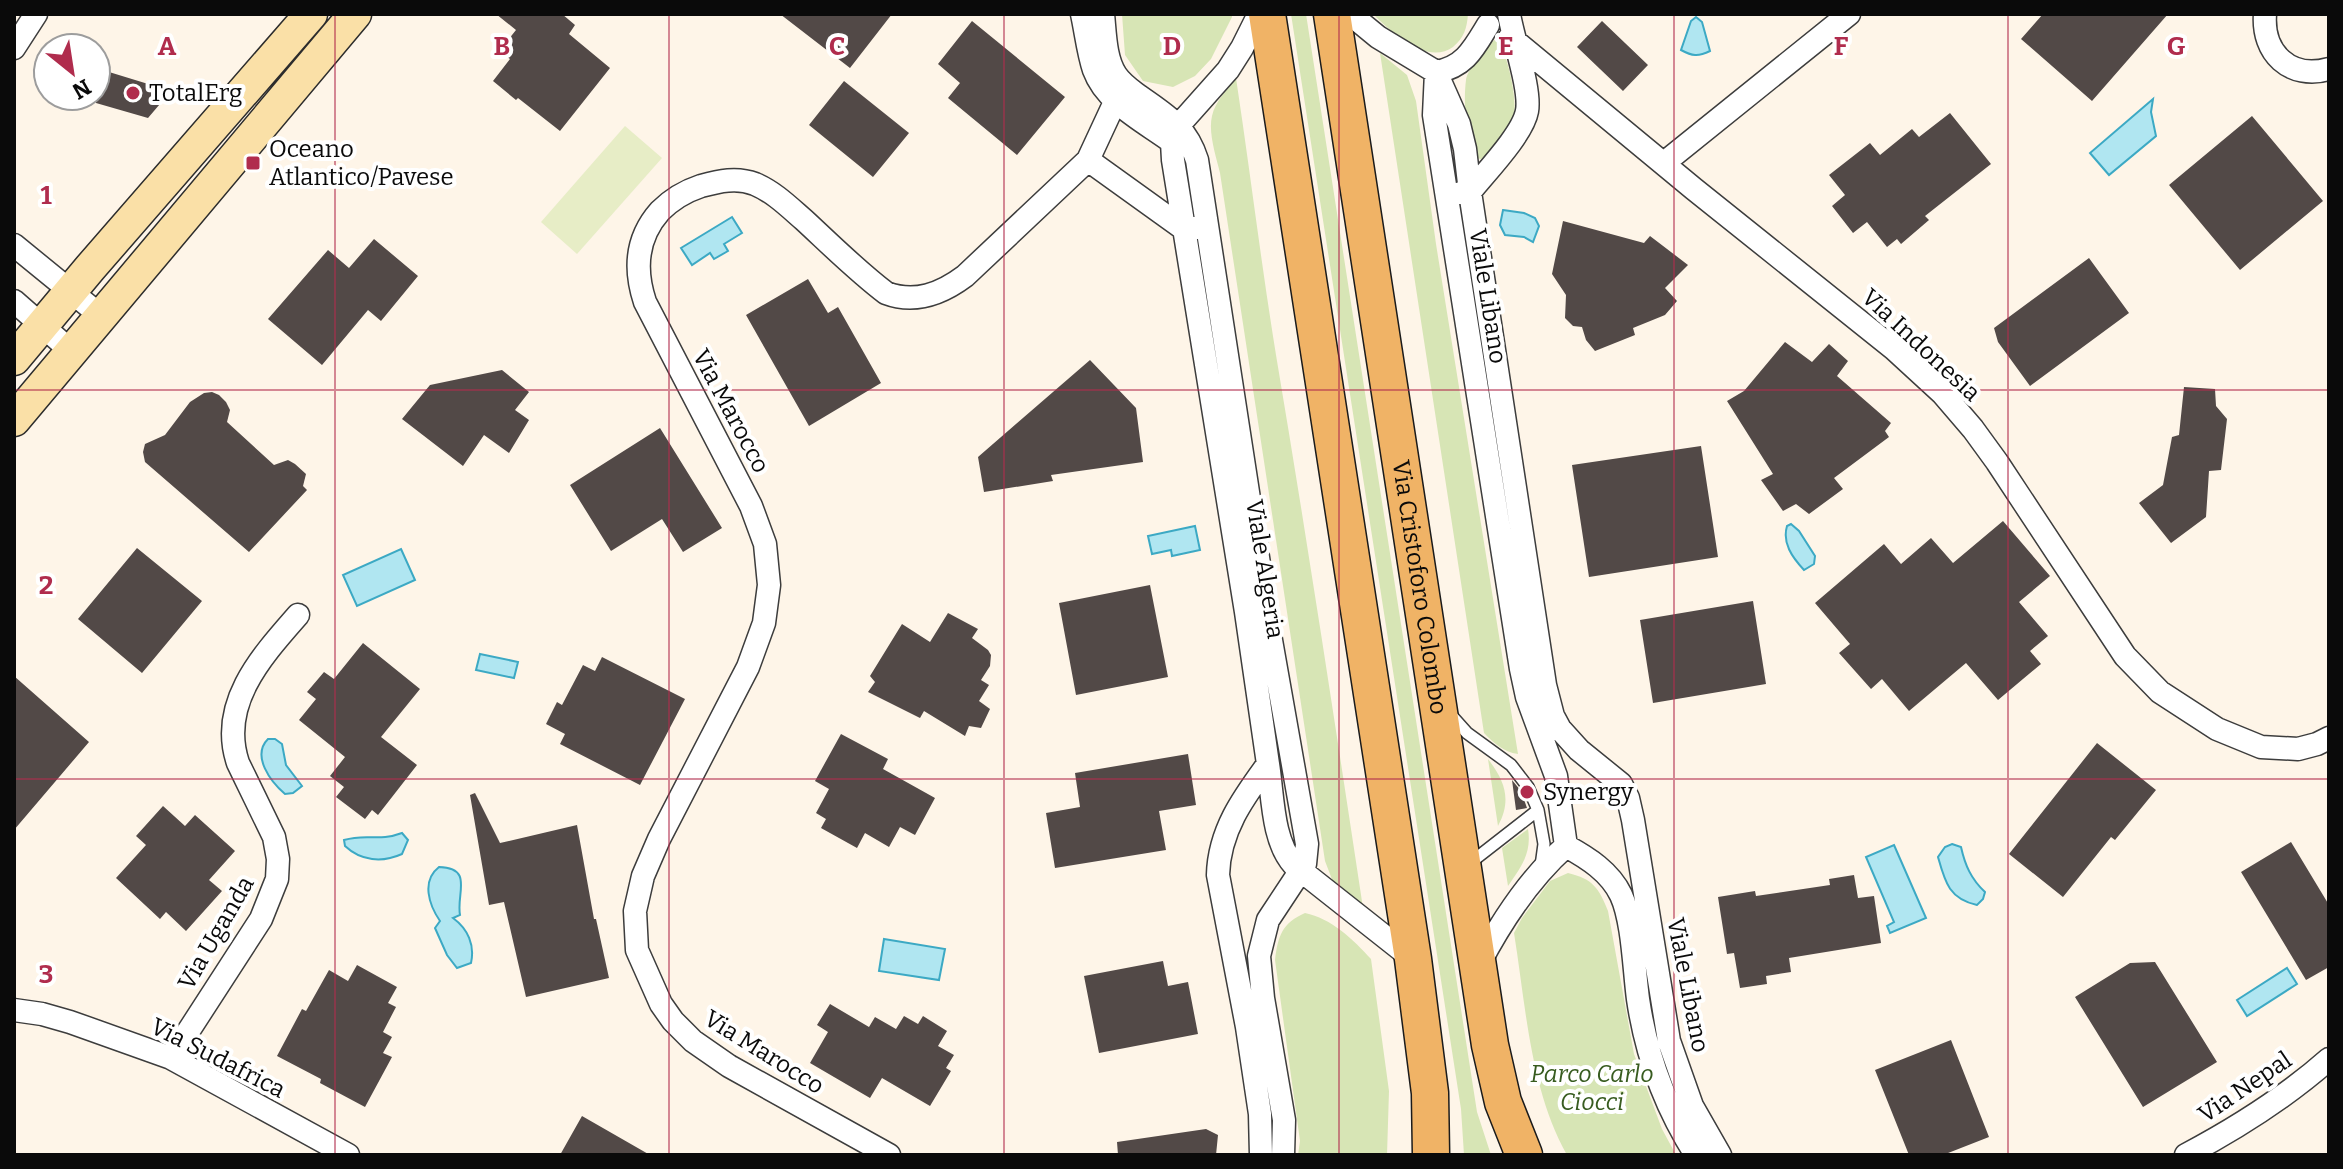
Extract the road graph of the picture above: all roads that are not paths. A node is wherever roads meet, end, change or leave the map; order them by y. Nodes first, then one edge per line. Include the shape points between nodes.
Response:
1 (36, 14) edge
2 (311, 14) edge
3 (355, 14) edge
4 (1082, 14) edge
5 (1103, 14) edge
6 (1259, 14) edge
7 (1267, 14) edge
8 (1332, 14) edge
9 (1350, 14) edge
10 (1509, 14) edge
11 (1849, 14) edge
12 (2265, 14) edge
13 (1488, 19) edge
14 (1513, 38) junction
15 (14, 48) edge
16 (2329, 69) edge
17 (1436, 72) junction
18 (1119, 92) junction
19 (1175, 134) junction
20 (1088, 160) junction
21 (1664, 163) junction
22 (1470, 192) junction
23 (1446, 195) junction
24 (1207, 227) junction
25 (1184, 229) junction
26 (14, 245) edge
27 (70, 291) junction
28 (14, 301) edge
29 (101, 316) junction
30 (41, 325) junction
31 (71, 351) junction
32 (14, 359) edge
33 (1491, 404) junction
34 (14, 420) edge
35 (1508, 445) junction
36 (1486, 447) junction
37 (1522, 602) junction
38 (1256, 610) junction
39 (298, 615) dead end
40 (1267, 679) junction
41 (1438, 699) junction
42 (2329, 738) edge
43 (1268, 764) junction
44 (1538, 810) junction
45 (1566, 846) junction
46 (1638, 852) junction
47 (1464, 869) junction
48 (1301, 870) junction
49 (1541, 870) junction
50 (1609, 877) junction
51 (1261, 944) junction
52 (1232, 948) junction
53 (1413, 959) junction
54 (1478, 965) junction
55 (14, 1010) edge
56 (171, 1058) junction
57 (2329, 1059) edge
58 (1271, 1113) junction
59 (1691, 1128) junction
60 (348, 1155) edge
61 (889, 1155) edge
62 (1261, 1155) edge
63 (1283, 1155) edge
64 (1431, 1155) edge
65 (1524, 1155) edge
66 (1696, 1155) edge
67 (1720, 1155) edge
68 (2186, 1155) edge

1 - 15 street
2 - 27 main road
3 - 29 main road
4 - 18 street, Viale Algeria via 1095,71 1101,83
5 - 18 street
6 - 19 street via 1228,70
7 - 53 main road
8 - 41 main road, Via Cristoforo Colombo
9 - 17 street
10 - 14 street
11 - 21 street
12 - 16 street via 2264,32 2281,61 2310,73
13 - 14 street, Via Indonesia
13 - 17 street via 1463,61
14 - 21 street, Via Indonesia
14 - 22 street via 1526,89 1526,116
17 - 22 street, Viale Libano via 1459,124
17 - 23 street, Viale Libano via 1434,115
18 - 19 street, Viale Algeria
18 - 20 street
19 - 24 street, Viale Algeria via 1190,142 1197,160
19 - 25 street, Viale Algeria via 1173,160
20 - 25 street
20 - 61 street, Via Marocco via 975,268 926,296 886,293 778,198 736,180 674,199 650,224 639,252 645,302 751,506 765,544 769,585 764,623 748,667 643,876 635,911 637,950 661,1004 693,1041
21 - 42 street, Via Indonesia via 1894,349 1949,401 1997,462 2125,656 2153,687 2209,724 2254,745 2298,749
22 - 23 street
22 - 33 street, Viale Libano
23 - 33 street, Viale Libano
24 - 25 street
24 - 38 street, Viale Algeria
25 - 38 street, Viale Algeria
26 - 27 street
27 - 29 street
27 - 30 main road
28 - 30 street
29 - 31 main road
30 - 31 street
30 - 32 main road
31 - 34 main road
33 - 35 street, Viale Libano
33 - 36 street, Viale Libano
35 - 36 street
35 - 37 street, Viale Libano
36 - 37 street, Viale Libano
37 - 45 street, Viale Libano via 1524,684 1553,765
37 - 46 street, Viale Libano via 1553,716 1573,744 1625,789
38 - 40 street, Viale Algeria
39 - 56 street, Via Uganda via 249,678 232,728 238,763 274,837 274,888 254,930
40 - 43 street, Viale Algeria
40 - 48 street, Viale Algeria via 1307,844
41 - 44 lane via 1467,733 1511,765
41 - 47 main road, Via Cristoforo Colombo
43 - 48 street via 1280,842
43 - 52 street, Viale Algeria via 1232,818 1220,852 1219,886
44 - 47 lane
44 - 49 lane via 1544,844
45 - 49 street
45 - 50 street, Viale Libano
46 - 50 street
46 - 59 street, Viale Libano via 1665,1028
47 - 54 main road, Via Cristoforo Colombo
48 - 51 street, Viale Algeria via 1274,908
48 - 53 street
49 - 54 street via 1507,914
50 - 59 street, Viale Libano via 1626,912 1652,1058 1668,1104
51 - 52 street
51 - 58 street, Viale Algeria
52 - 58 street, Viale Algeria
53 - 64 main road via 1430,1093
54 - 65 main road, Via Cristoforo Colombo via 1497,1079
55 - 56 street, Via Sudafrica via 70,1022
56 - 60 street, Via Sudafrica
57 - 68 street, Via Nepal via 2276,1101
58 - 62 street, Viale Algeria
58 - 63 street, Viale Algeria via 1284,1128
59 - 66 street, Viale Libano
59 - 67 street, Viale Libano

